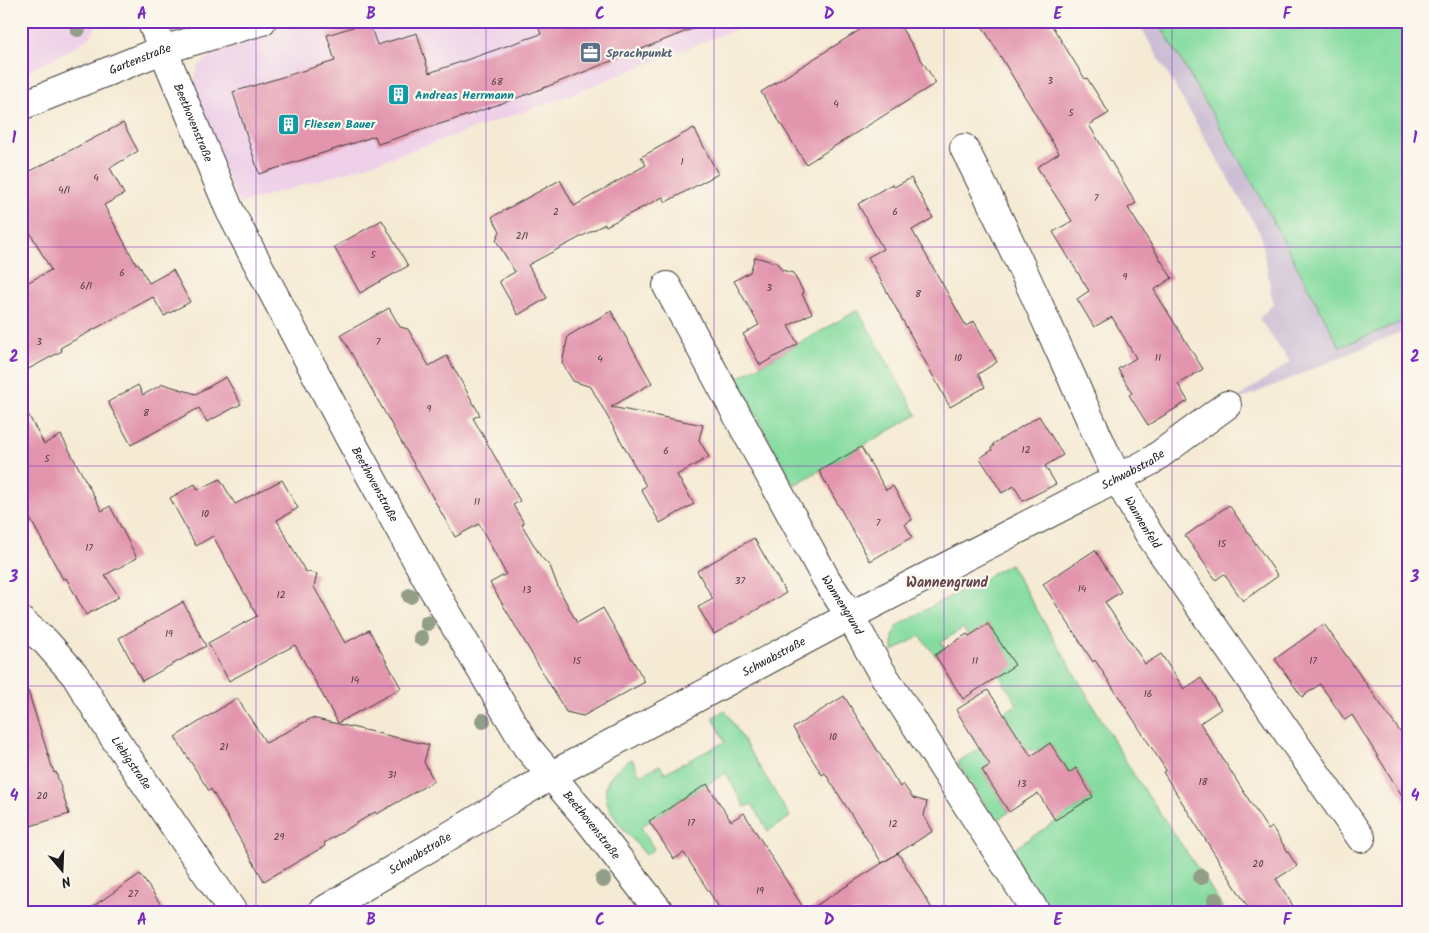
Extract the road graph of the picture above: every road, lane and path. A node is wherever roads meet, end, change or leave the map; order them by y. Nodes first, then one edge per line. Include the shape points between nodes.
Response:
1 (151, 21) edge
2 (262, 21) edge
3 (162, 50) junction
4 (21, 106) edge
5 (964, 148) dead end
6 (667, 286) dead end
7 (1227, 405) dead end
8 (1117, 477) junction
9 (850, 616) junction
10 (21, 621) edge
11 (552, 775) junction
12 (1361, 838) dead end
13 (233, 912) edge
14 (321, 912) edge
15 (660, 912) edge
16 (1036, 912) edge

1 - 3 street, Beethovenstraße
2 - 3 street, Gartenstraße
3 - 4 street, Gartenstraße
3 - 11 street, Beethovenstraße via 230,211 348,437 427,579 527,747
5 - 8 street, Wannenfeld via 996,209
6 - 9 street, Wannengrund via 826,580
7 - 8 street, Schwabstraße via 1151,461
8 - 9 street, Schwabstraße
8 - 12 street, Wannenfeld via 1149,534
9 - 11 street, Schwabstraße
9 - 16 street, Wannengrund via 879,668
10 - 13 street, Liebigstraße via 46,642 75,675
11 - 14 street, Schwabstraße
11 - 15 street, Beethovenstraße

